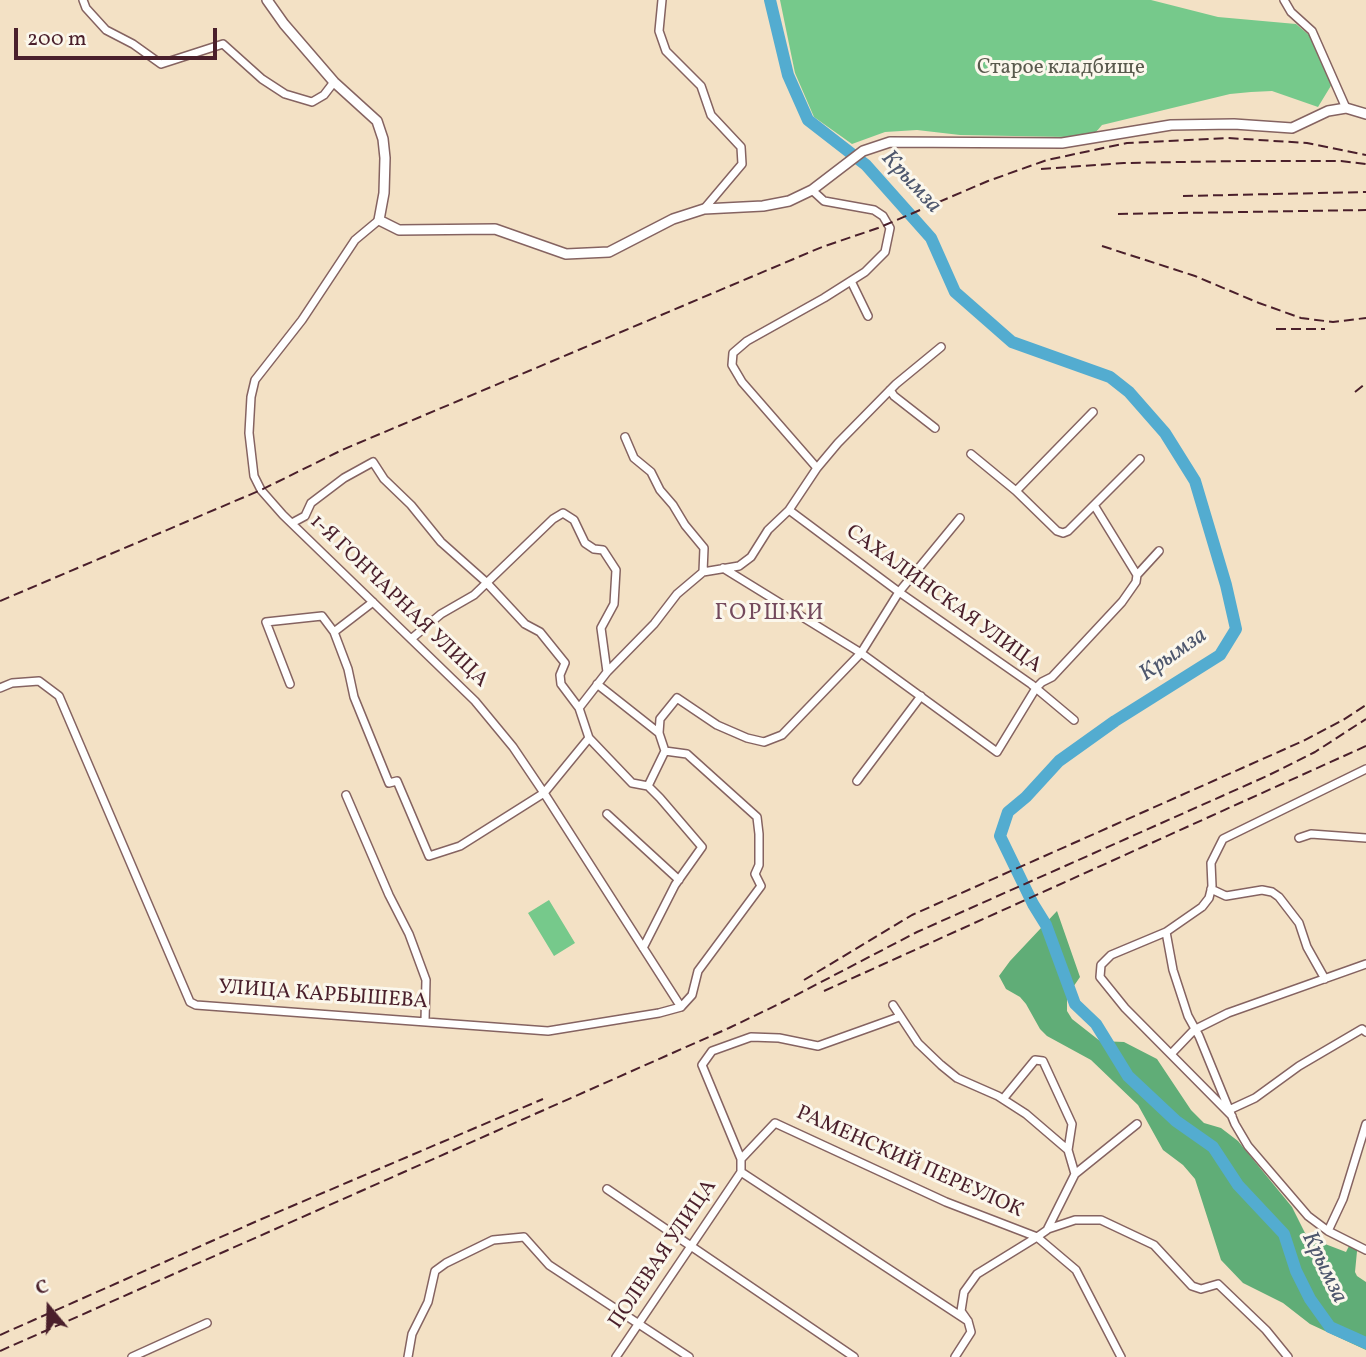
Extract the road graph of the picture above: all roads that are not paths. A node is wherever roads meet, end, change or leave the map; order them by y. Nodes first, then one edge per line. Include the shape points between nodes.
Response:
1 (83, 0) edge
2 (267, 0) edge
3 (662, 0) edge
4 (1284, 0) edge
5 (334, 82) junction
6 (1346, 108) junction
7 (1366, 114) edge
8 (812, 190) junction
9 (704, 209) junction
10 (379, 220) junction
11 (851, 281) junction
12 (868, 316) dead end
13 (941, 347) dead end
14 (890, 390) junction
15 (1093, 412) dead end
16 (935, 428) dead end
17 (625, 437) dead end
18 (971, 454) dead end
19 (1140, 459) dead end
20 (817, 468) junction
21 (1016, 492) junction
22 (1094, 505) junction
23 (789, 510) junction
24 (960, 518) dead end
25 (292, 523) junction
26 (1160, 551) dead end
27 (722, 568) junction
28 (703, 572) junction
29 (1137, 575) junction
30 (486, 582) junction
31 (899, 592) junction
32 (373, 602) junction
33 (334, 632) junction
34 (411, 639) junction
35 (862, 653) junction
36 (607, 672) junction
37 (290, 684) dead end
38 (597, 684) junction
39 (0, 688) edge
40 (1036, 688) junction
41 (921, 696) junction
42 (579, 708) junction
43 (1074, 720) dead end
44 (659, 733) junction
45 (589, 738) junction
46 (665, 751) junction
47 (1366, 769) edge
48 (857, 780) dead end
49 (648, 786) junction
50 (544, 793) junction
51 (346, 795) dead end
52 (607, 814) dead end
53 (1299, 838) dead end
54 (1366, 838) edge
55 (679, 880) junction
56 (1212, 889) junction
57 (1166, 932) junction
58 (643, 948) junction
59 (1366, 964) edge
60 (1325, 979) junction
61 (893, 1005) dead end
62 (681, 1007) junction
63 (899, 1017) junction
64 (425, 1021) junction
65 (1194, 1030) junction
66 (1365, 1030) edge
67 (1171, 1054) junction
68 (1003, 1099) junction
69 (1230, 1113) junction
70 (1137, 1124) dead end
71 (1366, 1124) edge
72 (1068, 1150) junction
73 (741, 1159) junction
74 (741, 1172) junction
75 (1075, 1174) junction
76 (607, 1189) dead end
77 (1047, 1230) junction
78 (1328, 1231) junction
79 (1037, 1237) junction
80 (691, 1247) junction
81 (1366, 1250) edge
82 (968, 1321) junction
83 (206, 1323) dead end
84 (639, 1324) junction
85 (132, 1357) edge
86 (408, 1357) edge
87 (616, 1357) edge
88 (689, 1357) edge
89 (854, 1357) edge
90 (955, 1357) edge
91 (1121, 1357) edge
92 (1288, 1357) edge

1 - 5 street via 106,30 161,64 223,44 285,94 312,102
2 - 5 street
3 - 9 street via 659,31 666,51 701,86 710,115 741,147 742,164
4 - 6 street via 1312,31
5 - 10 street via 380,129 385,158
6 - 7 street
6 - 8 street via 1292,128 1171,125 1062,143 890,142 863,150
8 - 9 street via 763,206
8 - 11 street via 824,201 874,210 890,228 886,252
9 - 10 street via 673,219 609,253 566,254 495,229 399,230
10 - 25 street, 1-Я ГОНЧАРНАЯ УЛИЦА via 355,240 255,380 248,433 254,476
11 - 12 street
11 - 20 street via 733,353 732,365 742,382
13 - 14 street
14 - 16 street
14 - 20 street
15 - 21 street
17 - 28 street via 634,458 651,472 704,548
18 - 21 street
19 - 22 street
20 - 23 street
21 - 22 street via 1063,533
22 - 29 street
23 - 27 street via 768,530 751,557 739,566
23 - 31 street, САХАЛИНСКАЯ УЛИЦА
24 - 31 street
25 - 30 street via 305,516 311,502 373,462 440,542
25 - 32 street, 1-Я ГОНЧАРНАЯ УЛИЦА
26 - 29 street
27 - 28 street
27 - 35 street
28 - 36 street via 677,594
29 - 40 street via 1122,602 1052,677
30 - 34 street
30 - 36 street via 553,519 564,513 574,520 585,543 603,550 616,569 614,604 601,628
30 - 42 street via 526,624 540,632 565,663 561,684
31 - 35 street
31 - 40 street, САХАЛИНСКАЯ УЛИЦА
32 - 33 street
32 - 34 street, 1-Я ГОНЧАРНАЯ УЛИЦА
33 - 37 street via 321,616 266,622
33 - 50 street via 389,783 397,781 429,856 460,846
34 - 50 street, 1-Я ГОНЧАРНАЯ УЛИЦА via 475,701
35 - 41 street
35 - 44 street via 782,734 764,743 717,724 677,698 660,719
36 - 38 street
38 - 42 street
38 - 44 street
39 - 64 street, УЛИЦА КАРБЫШЕВА via 40,681 59,696 190,1002
40 - 41 street via 997,751
40 - 43 street, САХАЛИНСКАЯ УЛИЦА
41 - 48 street
42 - 45 street
44 - 46 street
45 - 49 street via 632,783
45 - 50 street
46 - 49 street
46 - 62 street via 687,754 757,817 759,834 755,874 761,886 698,971 692,995
47 - 56 street via 1223,839 1211,863
49 - 55 street via 702,847
50 - 58 street, 1-Я ГОНЧАРНАЯ УЛИЦА
51 - 64 street via 426,980
52 - 55 street
53 - 54 street via 1311,834
55 - 58 street
56 - 57 street via 1202,907
56 - 60 street via 1226,896 1262,890 1279,897 1298,923
57 - 65 street via 1173,970
57 - 67 street via 1111,955 1100,971 1104,984
58 - 62 street, 1-Я ГОНЧАРНАЯ УЛИЦА
59 - 60 street
60 - 65 street via 1228,1013
61 - 63 street
62 - 64 street, УЛИЦА КАРБЫШЕВА via 548,1031
63 - 68 street via 918,1043 957,1078
63 - 73 street via 818,1046 751,1037 712,1051 702,1065
65 - 67 street
65 - 69 street
66 - 69 street via 1299,1066
67 - 69 street
68 - 72 street
68 - 72 street via 1035,1060 1043,1061 1072,1124
69 - 78 street via 1248,1146 1308,1216
70 - 75 street
71 - 78 street
72 - 75 street
73 - 74 street
73 - 79 street, РАМЕНСКИЙ ПЕРЕУЛОК via 775,1123 946,1202
74 - 80 street, ПОЛЕВАЯ УЛИЦА
74 - 82 street
75 - 77 street
76 - 80 street
77 - 79 street
77 - 92 street via 1075,1220 1101,1220 1154,1245 1192,1286 1201,1289 1218,1284
78 - 81 street
79 - 82 street via 977,1274 964,1292 961,1311
79 - 91 street via 1076,1270
80 - 84 street, ПОЛЕВАЯ УЛИЦА
80 - 89 street
82 - 90 street via 971,1332
83 - 85 street
84 - 86 street via 549,1265 524,1237 493,1240 435,1271
84 - 87 street, ПОЛЕВАЯ УЛИЦА
84 - 88 street

